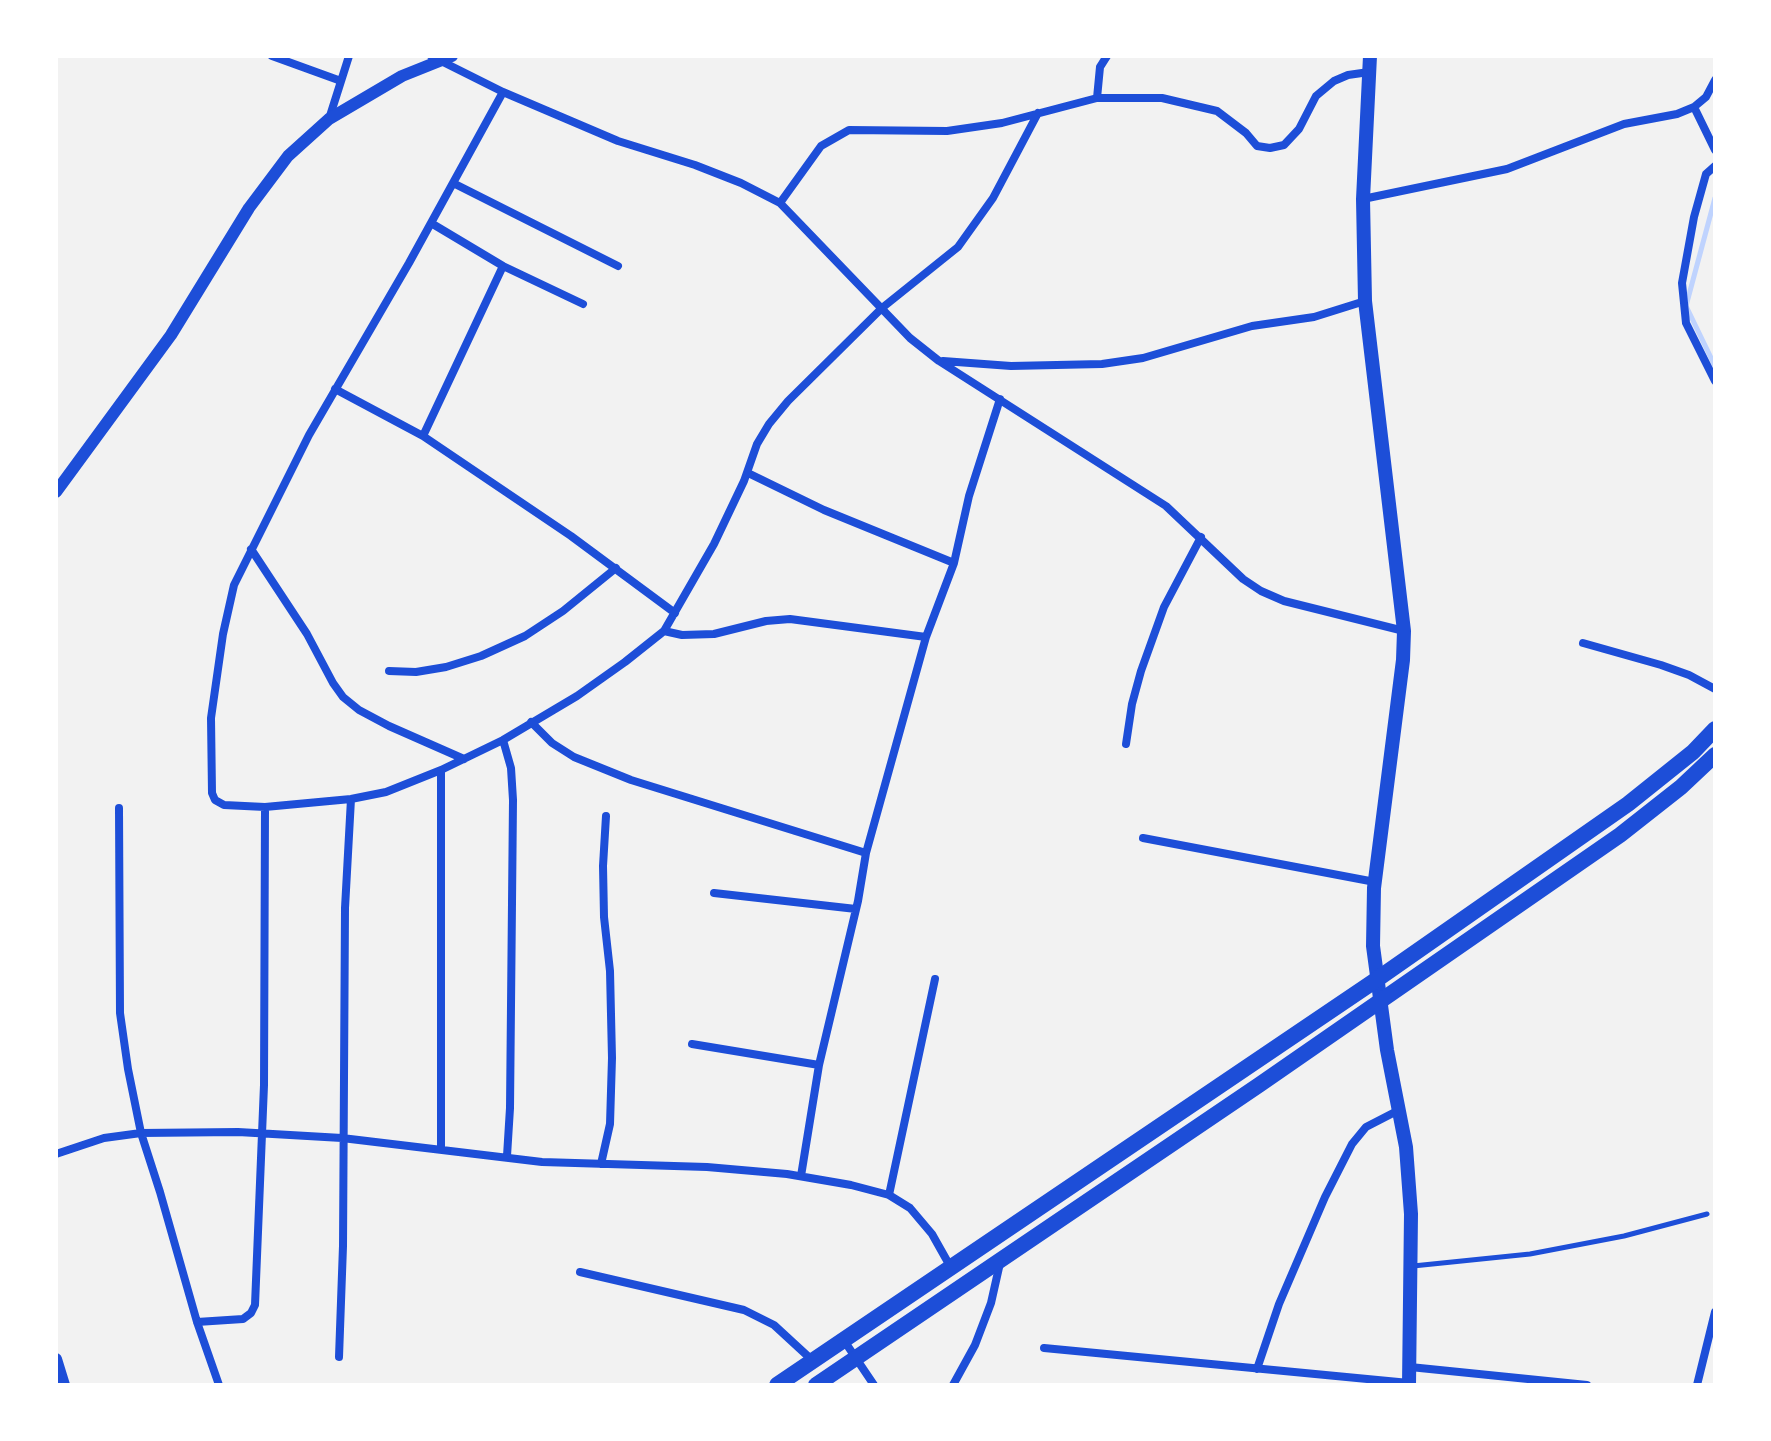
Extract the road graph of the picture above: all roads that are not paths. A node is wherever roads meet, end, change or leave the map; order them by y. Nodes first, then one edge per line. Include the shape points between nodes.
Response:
1 (272, 56) edge
2 (349, 56) edge
3 (1107, 56) edge
4 (1370, 56) edge
5 (441, 58) edge
6 (1369, 72) junction
7 (1715, 80) edge
8 (341, 81) junction
9 (503, 92) junction
10 (1097, 98) junction
11 (1694, 107) junction
12 (1038, 113) junction
13 (329, 119) junction
14 (1715, 150) edge
15 (1715, 166) edge
16 (453, 183) junction
17 (1363, 199) junction
18 (780, 203) junction
19 (431, 223) junction
20 (503, 266) junction
21 (618, 266) dead end
22 (1365, 301) junction
23 (583, 304) dead end
24 (882, 308) junction
25 (939, 361) junction
26 (1715, 381) edge
27 (335, 389) junction
28 (1000, 399) junction
29 (423, 436) junction
30 (748, 473) junction
31 (56, 492) edge
32 (1201, 537) junction
33 (251, 549) junction
34 (954, 563) junction
35 (616, 568) junction
36 (675, 613) junction
37 (664, 631) junction
38 (1404, 631) junction
39 (926, 637) junction
40 (1583, 643) dead end
41 (389, 671) dead end
42 (1715, 689) edge
43 (531, 722) junction
44 (1715, 729) edge
45 (503, 740) junction
46 (1126, 744) dead end
47 (1715, 755) edge
48 (464, 759) junction
49 (441, 770) junction
50 (351, 799) junction
51 (265, 807) junction
52 (119, 808) dead end
53 (606, 816) dead end
54 (1143, 838) dead end
55 (866, 853) junction
56 (1375, 882) junction
57 (714, 893) dead end
58 (856, 909) junction
59 (935, 979) dead end
60 (1376, 980) junction
61 (1380, 1002) junction
62 (692, 1044) dead end
63 (819, 1065) junction
64 (1399, 1110) junction
65 (141, 1133) junction
66 (262, 1133) junction
67 (342, 1138) junction
68 (441, 1149) junction
69 (56, 1154) edge
70 (507, 1156) junction
71 (601, 1164) junction
72 (801, 1176) junction
73 (889, 1195) junction
74 (1707, 1214) dead end
75 (1001, 1258) junction
76 (950, 1266) junction
77 (1412, 1267) junction
78 (580, 1272) dead end
79 (1715, 1312) edge
80 (197, 1322) junction
81 (843, 1339) junction
82 (1044, 1348) dead end
83 (339, 1357) dead end
84 (855, 1357) junction
85 (56, 1359) edge
86 (813, 1361) junction
87 (1257, 1369) junction
88 (1409, 1378) edge
89 (64, 1385) edge
90 (219, 1385) edge
91 (777, 1385) edge
92 (816, 1385) edge
93 (874, 1385) edge
94 (953, 1385) edge
95 (1587, 1385) edge
96 (1697, 1385) edge

1 - 8 street
2 - 8 street
3 - 10 street via 1100,67
4 - 6 main road
5 - 9 street
5 - 13 street
6 - 10 street via 1334,81 1316,96 1284,145 1270,148 1257,146 1217,111 1162,98
6 - 17 main road
7 - 11 street
8 - 13 street
9 - 16 street
9 - 18 street via 618,141 741,183
10 - 12 street
11 - 14 street
11 - 17 street via 1624,124 1507,169
12 - 18 street via 947,131 849,130 821,146
12 - 24 street via 993,198 958,247
13 - 31 street via 288,156 249,208 171,335
15 - 26 street via 1706,174 1698,202 1682,283 1686,323
16 - 19 street
16 - 21 street
17 - 22 main road
18 - 24 street
19 - 20 street
19 - 27 street
20 - 23 street
20 - 29 street
22 - 25 street via 1102,364
22 - 38 main road
24 - 25 street
24 - 30 street via 769,424
25 - 28 street
27 - 29 street
27 - 33 street
28 - 32 street via 1166,506
28 - 34 street
29 - 35 street
30 - 34 street
30 - 36 street
32 - 38 street via 1261,591
32 - 46 street via 1164,607 1138,682
33 - 48 street via 343,697 389,726
33 - 51 street via 234,585 223,634 211,718 211,778 215,800 224,805
34 - 39 street
35 - 36 street
35 - 41 street via 525,636 481,656 416,672
36 - 37 street
37 - 39 street via 714,634 790,619
37 - 43 street via 600,680
38 - 56 main road
39 - 55 street
40 - 42 street via 1661,665
43 - 45 street
43 - 55 street via 574,757 631,780
44 - 60 main road via 1628,804
45 - 48 street
45 - 70 street via 513,800
47 - 61 main road via 1620,835
48 - 49 street
49 - 50 street via 386,792
49 - 68 street
50 - 51 street
50 - 67 street
51 - 66 street
52 - 65 street via 120,1013
53 - 71 street via 603,892 612,1058 610,1124
54 - 56 street
55 - 58 street
56 - 60 main road
57 - 58 street
58 - 63 street
59 - 73 street
60 - 61 main road
60 - 76 main road
61 - 64 main road
61 - 75 main road
62 - 63 street
63 - 72 street
64 - 77 main road
64 - 87 street via 1366,1127 1352,1144 1285,1290
65 - 66 street
65 - 69 street via 104,1138
65 - 80 street
66 - 67 street
66 - 80 street via 255,1305 243,1319
67 - 68 street
67 - 83 street
68 - 70 street
70 - 71 street
71 - 72 street
72 - 73 street
73 - 76 street via 910,1208
74 - 77 lane via 1530,1254
75 - 84 main road
75 - 94 street via 981,1331
76 - 81 main road
77 - 88 main road
78 - 86 street via 744,1310 774,1325
79 - 96 street
80 - 90 street
81 - 84 street
81 - 86 main road
82 - 87 street
84 - 92 main road
84 - 93 street
85 - 89 street
86 - 91 main road
87 - 88 street
88 - 95 street

